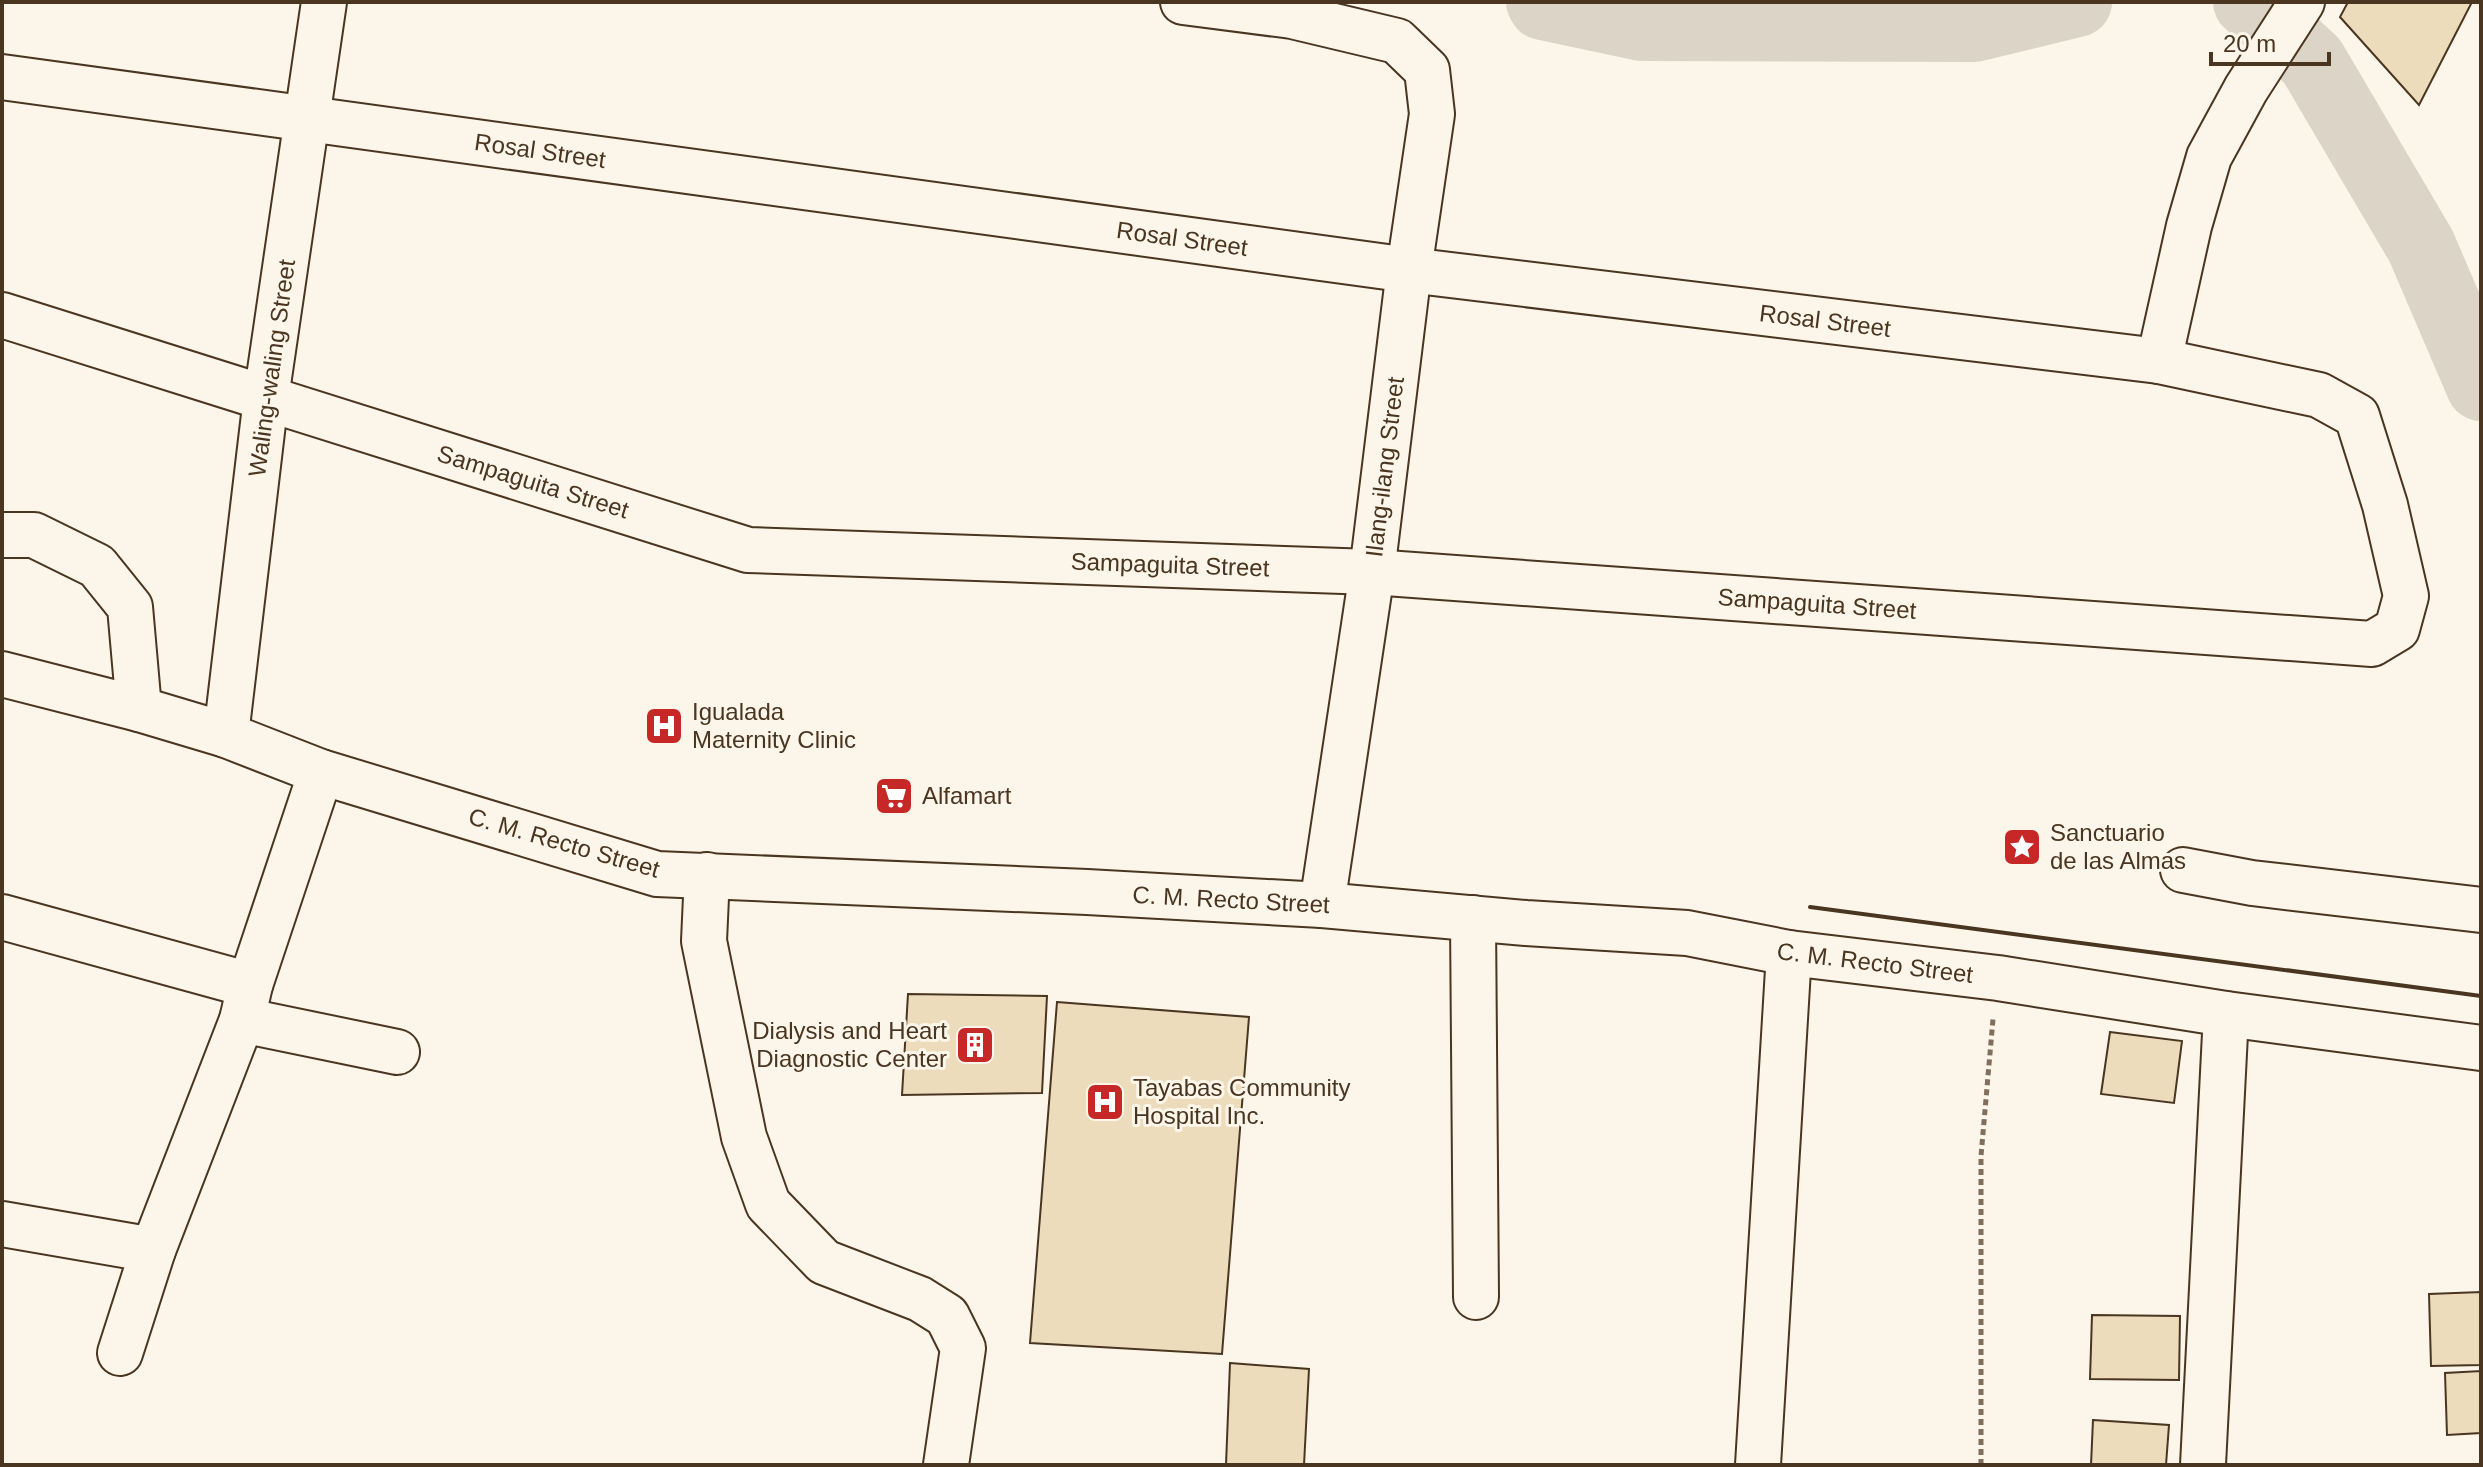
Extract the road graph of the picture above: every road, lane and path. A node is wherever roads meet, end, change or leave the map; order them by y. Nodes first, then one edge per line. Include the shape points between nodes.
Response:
1 (324, 2) edge
2 (1183, 2) edge
3 (2302, 2) edge
4 (1290, 9) edge
5 (2, 77) edge
6 (307, 119) junction
7 (1409, 270) junction
8 (2, 315) edge
9 (2159, 361) junction
10 (266, 398) junction
11 (2, 535) edge
12 (1372, 572) junction
13 (2372, 644) joint
14 (2, 674) edge
15 (139, 709) junction
16 (226, 735) junction
17 (321, 772) junction
18 (2183, 870) dead end
19 (707, 875) junction
20 (1322, 905) junction
21 (2481, 910) edge
22 (2, 917) edge
23 (1473, 918) junction
24 (1789, 953) junction
25 (1998, 978) junction
26 (246, 1003) junction
27 (2226, 1014) junction
28 (2481, 1048) edge
29 (397, 1052) dead end
30 (2, 1224) edge
31 (153, 1250) junction
32 (1476, 1297) dead end
33 (120, 1353) dead end
34 (946, 1465) edge
35 (1758, 1465) edge
36 (1981, 1465) edge
37 (2203, 1465) edge

1 - 6 street, Waling-waling Street
2 - 4 street
3 - 9 street via 2209,157
4 - 7 street, Ilang-ilang Street via 1397,41 1427,70 1432,114
5 - 6 street, Rosal Street
6 - 7 street, Rosal Street
6 - 10 street, Waling-waling Street
7 - 9 street, Rosal Street
7 - 12 street, Ilang-ilang Street
8 - 10 street, Sampaguita Street
9 - 13 street, Rosal Street via 2319,395 2357,416 2406,596 2397,629
10 - 12 street, Sampaguita Street via 748,550
10 - 16 street, Waling-waling Street
11 - 15 street via 34,535 97,566 130,607
12 - 13 street, Sampaguita Street
12 - 20 street, Ilang-ilang Street
14 - 15 street, C. M. Recto Street
15 - 16 street, C. M. Recto Street
16 - 17 street, C. M. Recto Street
17 - 19 street, C. M. Recto Street via 657,874
17 - 26 street
18 - 21 street
19 - 20 street, C. M. Recto Street
19 - 34 street via 704,941 744,1137 768,1204 824,1262 920,1299 947,1316 963,1348
20 - 23 street, C. M. Recto Street
22 - 26 street
23 - 24 street, C. M. Recto Street via 1687,933
23 - 32 street
24 - 25 street, C. M. Recto Street
24 - 35 street
25 - 27 street, C. M. Recto Street
25 - 36 path via 1981,1156
26 - 29 street
26 - 31 street
27 - 28 street, C. M. Recto Street
27 - 37 street
30 - 31 street
31 - 33 street

